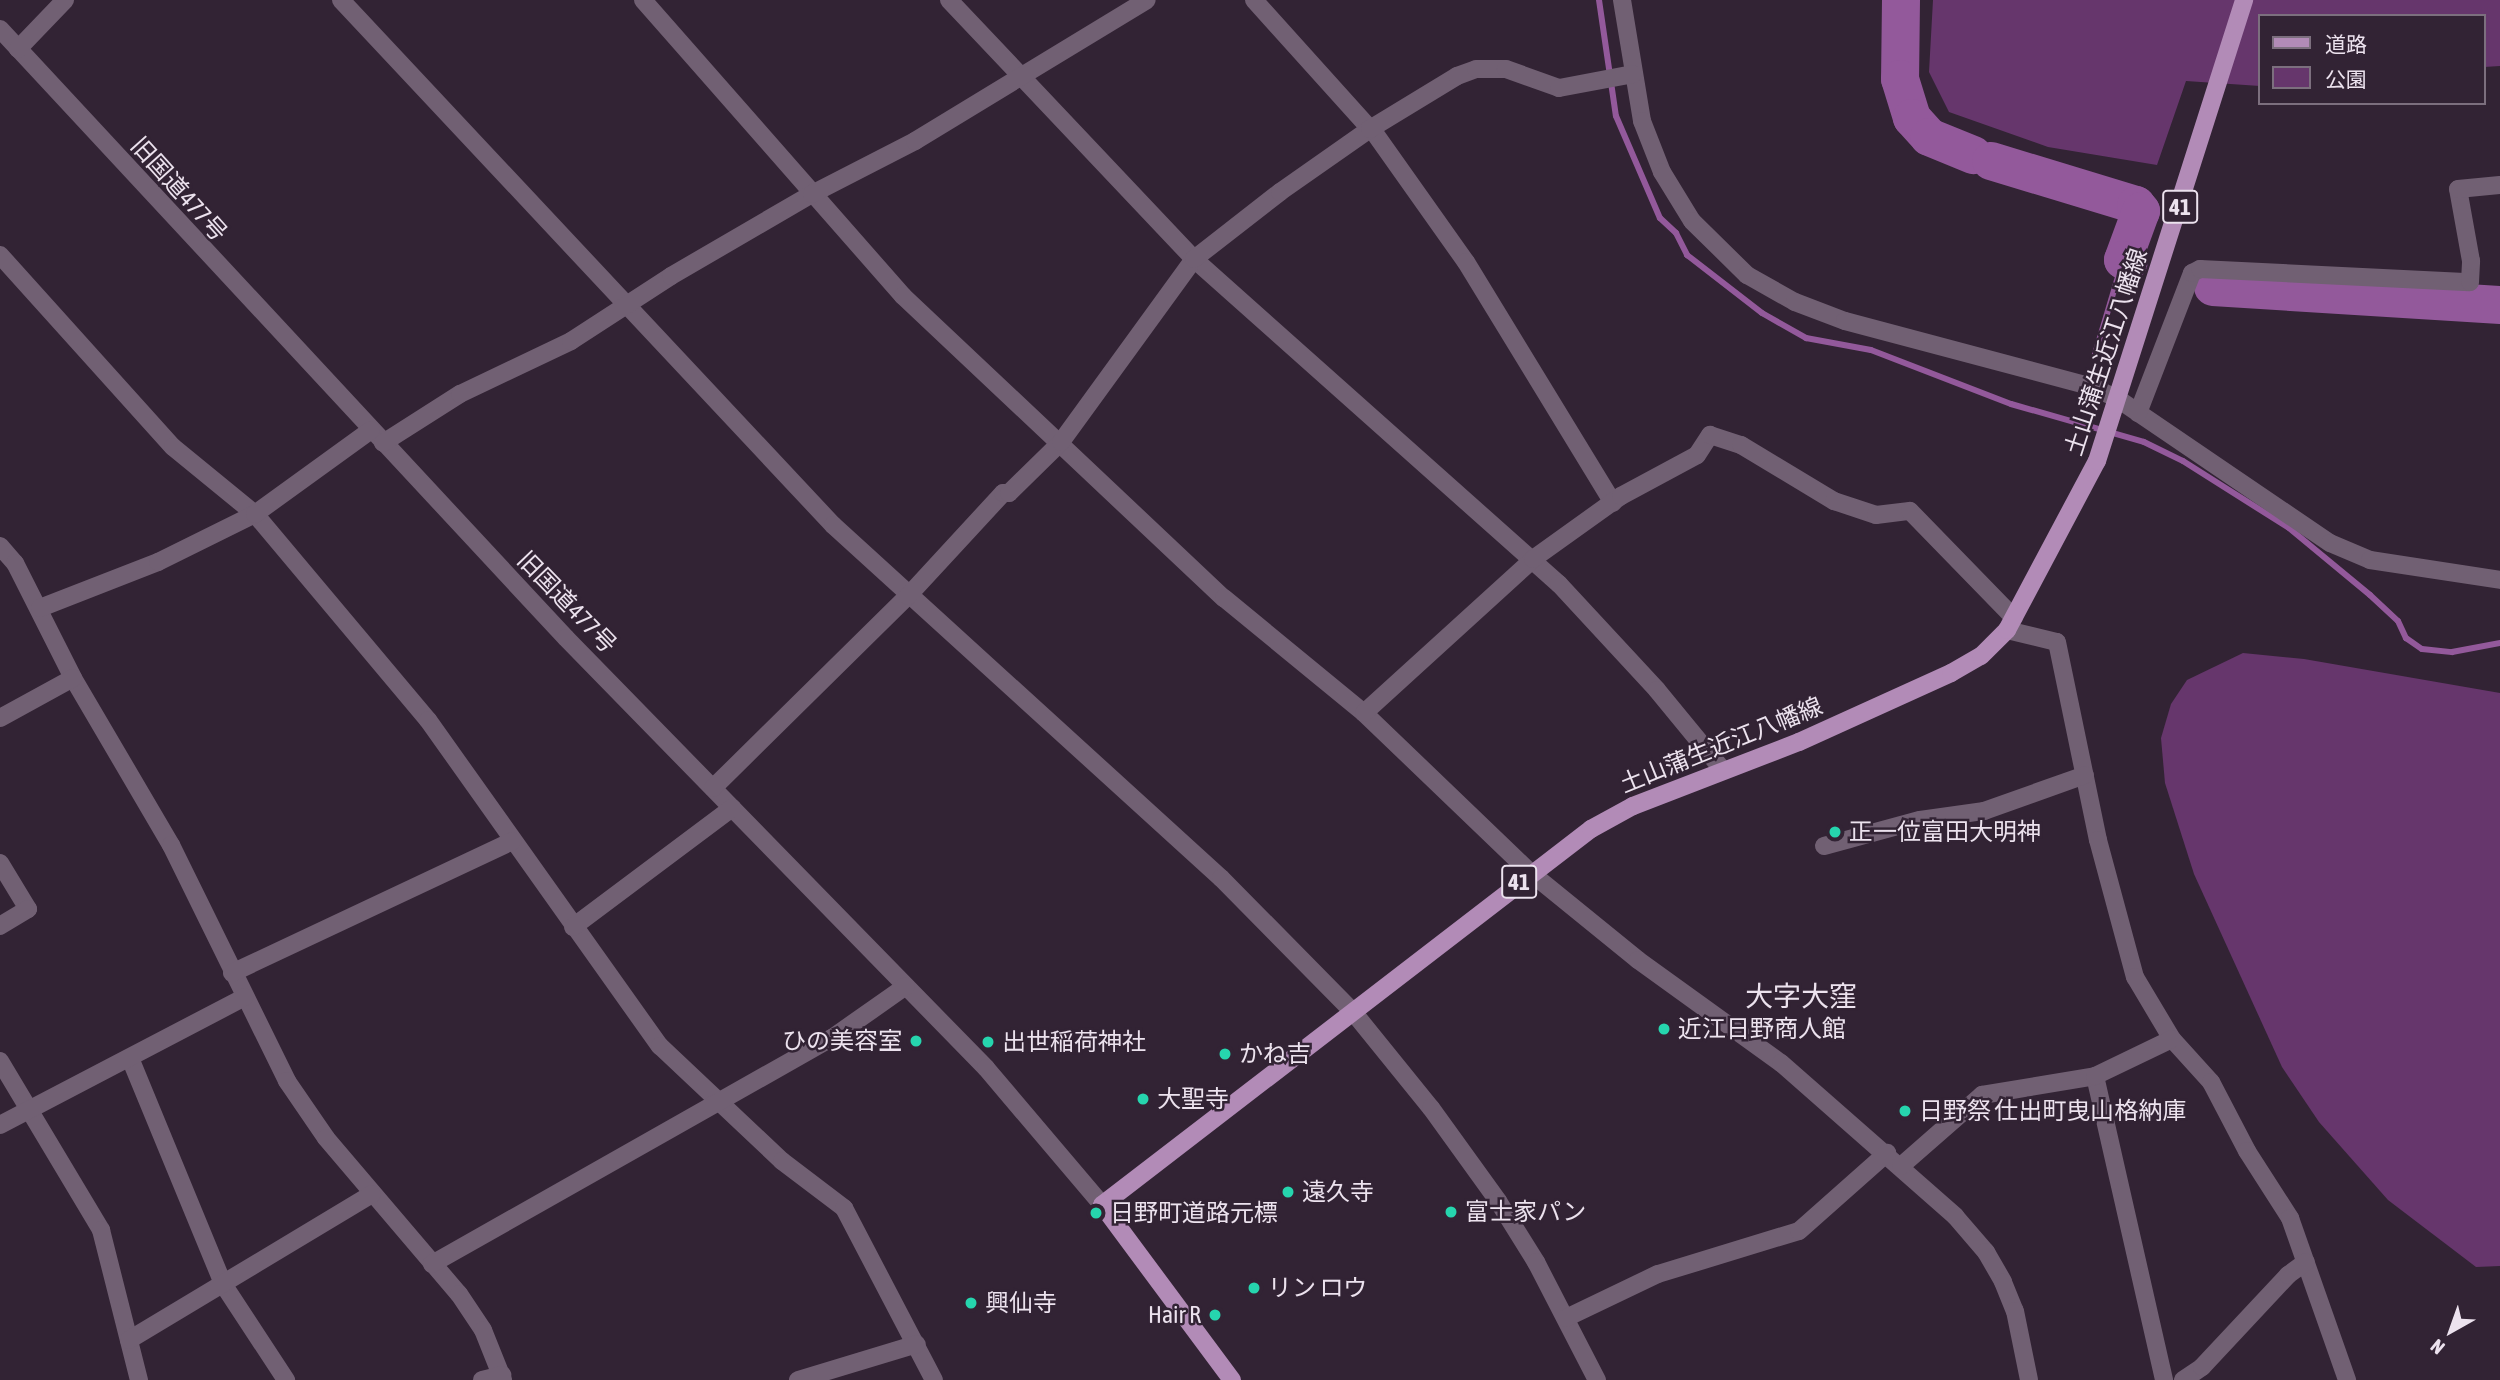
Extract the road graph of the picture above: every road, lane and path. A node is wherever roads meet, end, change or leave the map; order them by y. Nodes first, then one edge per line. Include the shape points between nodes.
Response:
1 (65, 0) edge
2 (341, 0) edge
3 (643, 0) edge
4 (949, 0) edge
5 (1147, 0) edge
6 (1254, 0) edge
7 (1622, 0) edge
8 (2244, 0) edge
9 (0, 29) edge
10 (18, 49) junction
11 (1628, 75) junction
12 (1020, 79) junction
13 (1371, 128) junction
14 (2500, 185) edge
15 (812, 194) junction
16 (0, 255) edge
17 (1194, 259) junction
18 (627, 307) junction
19 (2116, 406) junction
20 (2138, 413) junction
21 (377, 436) junction
22 (1061, 442) junction
23 (1613, 503) junction
24 (255, 514) junction
25 (0, 546) edge
26 (1533, 559) junction
27 (2500, 580) edge
28 (908, 596) junction
29 (40, 608) junction
30 (2011, 624) junction
31 (73, 678) junction
32 (1364, 713) junction
33 (0, 718) edge
34 (1722, 769) junction
35 (2085, 775) junction
36 (713, 788) junction
37 (732, 808) junction
38 (513, 841) junction
39 (1824, 846) dead end
40 (0, 863) edge
41 (1531, 873) junction
42 (0, 926) edge
43 (573, 927) junction
44 (233, 973) junction
45 (905, 986) junction
46 (245, 997) junction
47 (1354, 1013) junction
48 (2172, 1039) junction
49 (130, 1058) junction
50 (0, 1060) edge
51 (2095, 1076) junction
52 (719, 1102) junction
53 (30, 1110) junction
54 (0, 1125) edge
55 (1887, 1153) junction
56 (1901, 1166) junction
57 (372, 1194) junction
58 (1102, 1205) junction
59 (2306, 1262) junction
60 (432, 1264) junction
61 (223, 1284) junction
62 (1566, 1318) junction
63 (129, 1340) junction
64 (917, 1344) junction
65 (503, 1378) edge
66 (139, 1380) edge
67 (286, 1380) edge
68 (482, 1380) edge
69 (798, 1380) edge
70 (934, 1380) edge
71 (1232, 1380) edge
72 (1597, 1380) edge
73 (2029, 1380) edge
74 (2164, 1380) edge
75 (2183, 1380) edge
76 (2347, 1380) edge

1 - 10 street
2 - 18 street
3 - 15 street
4 - 12 street
5 - 12 street
6 - 13 street
7 - 11 street
8 - 19 main road, 土山蒲生近江八幡線 / 41
9 - 10 street, 旧国道477号
10 - 21 street, 旧国道477号
11 - 13 street via 1559,88 1506,69 1476,69
11 - 19 street via 1662,172 1692,220 1747,275 1795,302 1845,321 2093,387
12 - 15 street
12 - 17 street
13 - 17 street
13 - 23 street via 1466,262
14 - 20 street via 2458,189 2471,261 2470,282 2200,269 2192,273
15 - 18 street via 671,276
15 - 22 street via 903,296
16 - 24 street via 173,447
17 - 22 street
17 - 26 street
18 - 21 street via 533,361
18 - 28 street via 833,524
19 - 20 street
19 - 30 main road, 土山蒲生近江八幡線 / 41 via 2097,461
20 - 27 street via 2330,543 2370,560
21 - 24 street
21 - 36 street, 旧国道477号
22 - 28 street via 961,534
22 - 32 street via 1224,598
23 - 26 street
23 - 30 street via 1697,456 1710,435 1741,445 1834,501 1876,515 1910,511
24 - 29 street via 158,562
24 - 38 street via 428,720
25 - 29 street
26 - 32 street
26 - 34 street via 1618,646
28 - 36 street
28 - 47 street via 1221,878
29 - 31 street
30 - 34 main road, 土山蒲生近江八幡線 / 41 via 1981,656 1951,673 1799,742
30 - 35 street via 2057,642
31 - 33 street
31 - 44 street via 171,845
32 - 41 street
34 - 41 main road, 土山蒲生近江八幡線 / 41 via 1633,806 1591,829
35 - 39 street via 1984,811 1920,820
35 - 48 street via 2135,977
36 - 37 street, 旧国道477号
37 - 43 street
37 - 45 street, 旧国道477号
38 - 43 street
38 - 44 street
40 - 42 street via 28,909
41 - 47 main road, 土山蒲生近江八幡線 / 41
41 - 55 street via 1638,960 1781,1063
43 - 52 street via 660,1046
44 - 46 street
45 - 52 street via 841,1032
45 - 58 street, 旧国道477号 via 986,1068
46 - 49 street
46 - 57 street via 308,1114
47 - 58 main road, 土山蒲生近江八幡線 / 41
47 - 62 street via 1498,1201
48 - 51 street
48 - 59 street via 2211,1082 2247,1151 2290,1218
49 - 53 street
49 - 61 street
50 - 53 street
51 - 56 street via 1982,1095
51 - 74 street
52 - 60 street
52 - 64 street via 808,1183 844,1208
53 - 54 street
53 - 63 street via 101,1230
55 - 56 street
55 - 62 street via 1799,1231 1658,1274
56 - 73 street via 1986,1252 2015,1311
57 - 60 street
57 - 61 street
58 - 71 main road
59 - 75 street via 2288,1275 2202,1367
59 - 76 street
60 - 65 street via 483,1330
61 - 63 street
61 - 67 street
62 - 72 street
63 - 66 street
64 - 69 street
64 - 70 street
65 - 68 street

